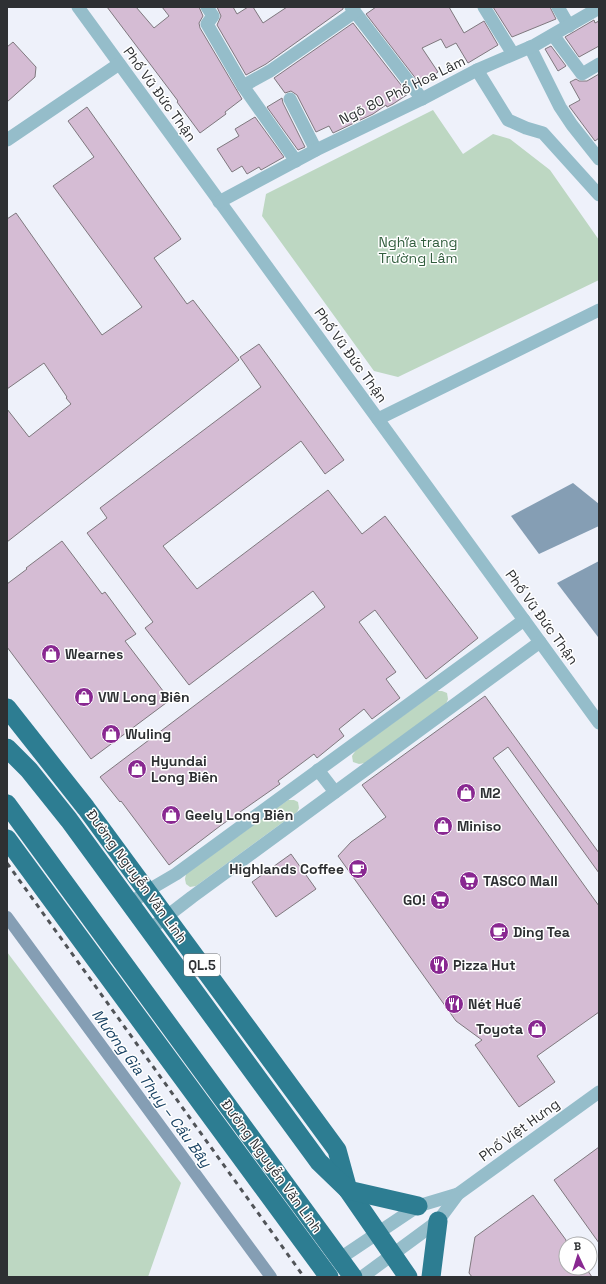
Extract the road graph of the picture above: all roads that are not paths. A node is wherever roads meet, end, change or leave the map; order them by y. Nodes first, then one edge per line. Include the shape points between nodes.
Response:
1 (78, 7) edge
2 (207, 7) edge
3 (484, 7) edge
4 (558, 7) edge
5 (599, 8) edge
6 (353, 10) edge
7 (569, 26) junction
8 (553, 35) junction
9 (530, 47) junction
10 (513, 54) junction
11 (119, 64) junction
12 (599, 64) edge
13 (477, 70) junction
14 (243, 86) junction
15 (290, 98) dead end
16 (422, 99) junction
17 (7, 140) edge
18 (316, 150) junction
19 (599, 159) edge
20 (296, 161) junction
21 (599, 195) edge
22 (219, 202) junction
23 (599, 310) edge
24 (378, 419) junction
25 (524, 620) junction
26 (540, 642) junction
27 (7, 708) edge
28 (599, 723) edge
29 (7, 724) edge
30 (7, 748) edge
31 (29, 770) junction
32 (318, 770) junction
33 (335, 792) junction
34 (7, 804) edge
35 (7, 839) edge
36 (147, 891) junction
37 (130, 904) junction
38 (166, 917) junction
39 (149, 930) junction
40 (211, 1083) junction
41 (599, 1092) edge
42 (194, 1093) junction
43 (348, 1190) junction
44 (458, 1194) junction
45 (418, 1206) junction
46 (438, 1221) junction
47 (378, 1233) junction
48 (393, 1254) junction
49 (340, 1259) junction
50 (329, 1277) edge
51 (353, 1277) edge
52 (362, 1277) edge
53 (408, 1277) edge
54 (431, 1277) edge

1 - 11 street, Phố Vũ Đức Thận
2 - 14 street via 213,16 207,24
3 - 10 street
4 - 7 street
5 - 7 street, Ngõ 80 Phố Hoa Lâm
6 - 14 street via 270,71
6 - 16 street
7 - 8 street, Ngõ 80 Phố Hoa Lâm
8 - 9 street, Ngõ 80 Phố Hoa Lâm
8 - 12 street via 582,74
9 - 10 street, Ngõ 80 Phố Hoa Lâm
9 - 19 street via 560,107
10 - 13 street, Ngõ 80 Phố Hoa Lâm
11 - 17 street
11 - 22 street, Phố Vũ Đức Thận
13 - 16 street, Ngõ 80 Phố Hoa Lâm
13 - 21 street via 508,120 543,132
14 - 20 street
15 - 18 street
16 - 18 street, Ngõ 80 Phố Hoa Lâm
18 - 20 street, Ngõ 80 Phố Hoa Lâm
20 - 22 street, Ngõ 80 Phố Hoa Lâm
22 - 24 street, Phố Vũ Đức Thận
23 - 24 street
24 - 25 street, Phố Vũ Đức Thận
25 - 26 street, Phố Vũ Đức Thận
25 - 32 street
26 - 28 street, Phố Vũ Đức Thận
26 - 33 street
27 - 36 highway, Đường Nguyễn Văn Linh / QL.5
29 - 31 highway
30 - 31 highway, Đường Nguyễn Văn Linh / QL.5
31 - 37 highway, Đường Nguyễn Văn Linh / QL.5
32 - 33 street
32 - 36 street via 176,874
33 - 38 street
34 - 40 highway, Đường Nguyễn Văn Linh
35 - 42 highway, Đường Nguyễn Văn Linh
36 - 37 street
36 - 38 highway, Đường Nguyễn Văn Linh / QL.5
37 - 39 highway, Đường Nguyễn Văn Linh / QL.5
38 - 39 street
38 - 43 highway, Đường Nguyễn Văn Linh / QL.5 via 337,1150
39 - 43 highway, Đường Nguyễn Văn Linh / QL.5 via 319,1162
40 - 42 highway
40 - 49 highway, Đường Nguyễn Văn Linh
41 - 44 street, Phố Việt Hưng
42 - 50 highway, Đường Nguyễn Văn Linh
43 - 45 highway
43 - 47 highway, Đường Nguyễn Văn Linh / QL.5
44 - 45 street, Phố Việt Hưng
44 - 46 street, Phố Việt Hưng
45 - 47 street, Phố Việt Hưng
46 - 48 street, Phố Việt Hưng
46 - 54 highway
47 - 48 highway, Đường Nguyễn Văn Linh / QL.5
47 - 49 street, Phố Việt Hưng
48 - 52 street, Phố Việt Hưng
48 - 53 highway, Đường Nguyễn Văn Linh / QL.5
49 - 51 highway, Đường Nguyễn Văn Linh

